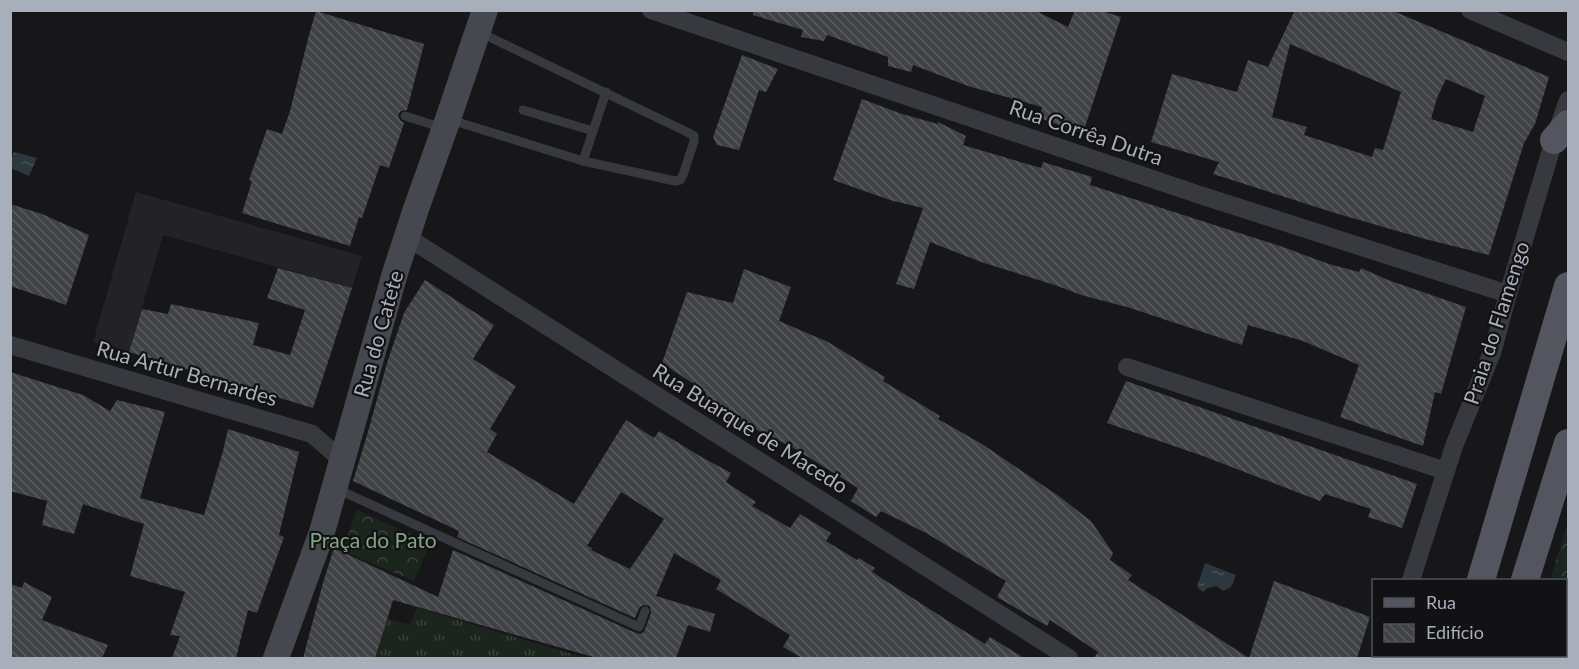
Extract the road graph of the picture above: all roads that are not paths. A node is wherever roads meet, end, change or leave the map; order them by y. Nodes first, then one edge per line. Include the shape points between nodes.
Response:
1 (651, 10) edge
2 (1470, 10) edge
3 (481, 21) edge
4 (1569, 52) edge
5 (606, 92) junction
6 (1569, 100) edge
7 (523, 110) dead end
8 (405, 116) dead end
9 (446, 124) junction
10 (593, 131) junction
11 (1561, 132) edge
12 (583, 161) junction
13 (407, 237) junction
14 (1569, 286) edge
15 (1508, 294) junction
16 (10, 345) edge
17 (1127, 367) dead end
18 (1569, 443) edge
19 (343, 461) junction
20 (1446, 471) junction
21 (335, 488) junction
22 (1411, 579) edge
23 (1481, 579) edge
24 (1525, 579) edge
25 (645, 611) dead end
26 (276, 658) edge
27 (1069, 658) edge

1 - 15 street, Rua Corrêa Dutra
2 - 4 street
3 - 5 lane
3 - 9 main road, Rua do Catete
5 - 10 lane
5 - 12 lane via 694,136 683,175 675,181
6 - 11 street, Praia do Flamengo
7 - 10 lane
8 - 9 lane
9 - 12 lane
9 - 13 main road, Rua do Catete
10 - 12 lane
11 - 15 street, Praia do Flamengo
13 - 19 main road, Rua do Catete
13 - 27 street, Rua Buarque de Macedo
14 - 23 main road
15 - 20 street, Praia do Flamengo via 1493,350
16 - 19 street, Rua Artur Bernardes via 312,434
17 - 20 street
18 - 24 main road
19 - 21 main road, Rua do Catete
20 - 22 street, Praia do Flamengo
21 - 25 lane via 639,627
21 - 26 main road, Rua do Catete

